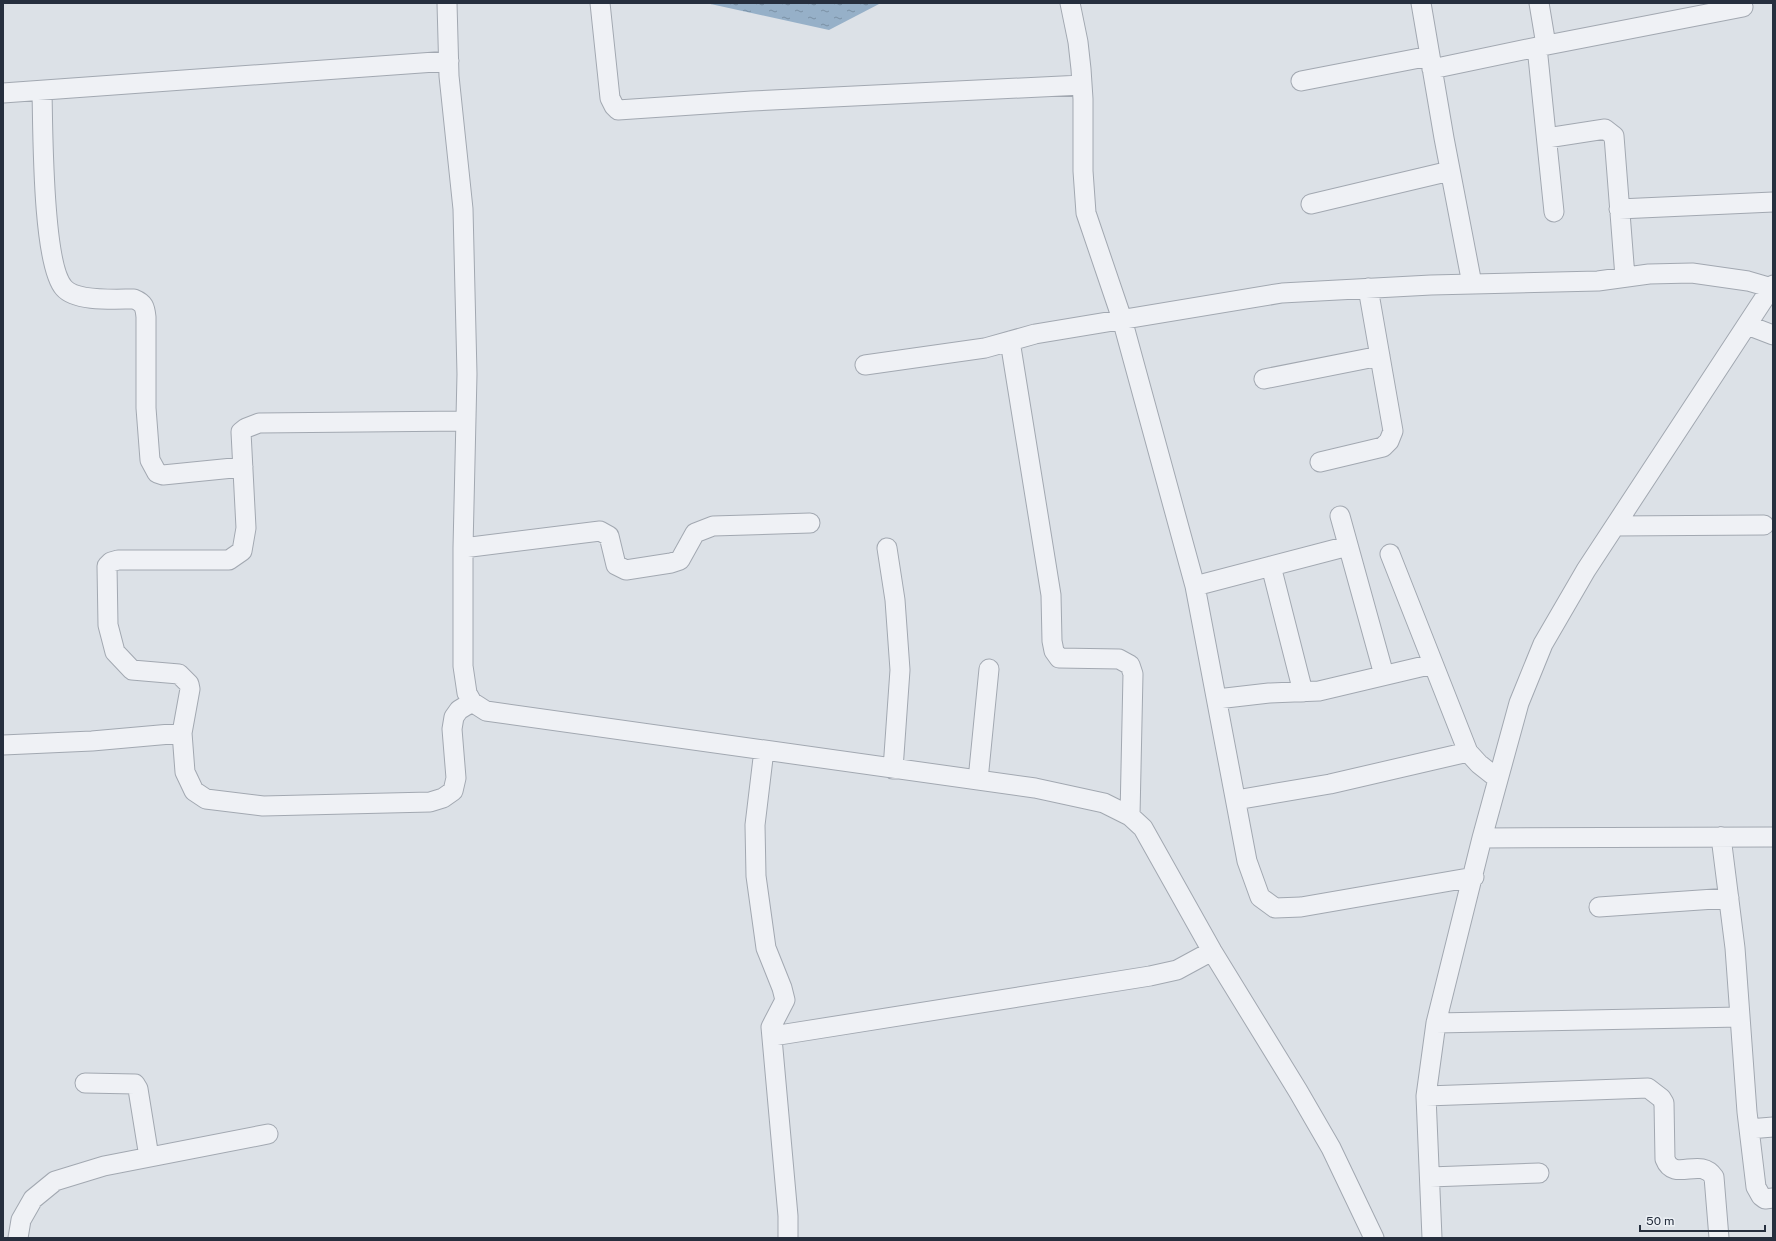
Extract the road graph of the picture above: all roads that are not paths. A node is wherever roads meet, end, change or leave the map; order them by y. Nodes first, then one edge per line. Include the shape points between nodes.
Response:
1 (447, 3) edge
2 (600, 3) edge
3 (1070, 3) edge
4 (1421, 3) edge
5 (1539, 3) edge
6 (1743, 7) dead end
7 (1542, 46) junction
8 (449, 61) junction
9 (1431, 63) junction
10 (1301, 81) dead end
11 (1082, 85) junction
12 (42, 91) junction
13 (3, 93) edge
14 (1547, 138) junction
15 (1450, 171) junction
16 (1773, 202) edge
17 (1311, 204) dead end
18 (1619, 208) junction
19 (1554, 212) dead end
20 (1625, 277) junction
21 (1472, 284) junction
22 (1772, 287) edge
23 (1368, 288) junction
24 (1122, 319) junction
25 (1747, 325) junction
26 (1773, 335) edge
27 (1010, 341) junction
28 (1380, 356) junction
29 (865, 365) dead end
30 (1264, 379) dead end
31 (465, 421) junction
32 (1320, 462) dead end
33 (243, 466) junction
34 (1340, 516) dead end
35 (810, 523) dead end
36 (1764, 525) dead end
37 (1615, 526) junction
38 (1348, 546) junction
39 (463, 548) junction
40 (888, 548) dead end
41 (1390, 554) dead end
42 (1271, 566) junction
43 (1195, 586) junction
44 (1433, 664) junction
45 (989, 669) dead end
46 (1384, 675) junction
47 (1303, 692) junction
48 (1217, 699) junction
49 (472, 702) junction
50 (182, 733) junction
51 (3, 744) edge
52 (764, 750) junction
53 (1468, 752) junction
54 (893, 769) junction
55 (1498, 779) junction
56 (978, 780) junction
57 (1236, 800) junction
58 (1130, 816) junction
59 (1721, 837) junction
60 (1773, 837) edge
61 (1482, 838) junction
62 (1474, 877) junction
63 (1729, 898) junction
64 (1599, 907) dead end
65 (1212, 951) junction
66 (1740, 1017) junction
67 (1436, 1022) junction
68 (772, 1036) junction
69 (85, 1083) dead end
70 (1426, 1096) junction
71 (1773, 1127) edge
72 (1749, 1129) junction
73 (268, 1134) dead end
74 (149, 1157) junction
75 (1539, 1173) dead end
76 (1430, 1177) junction
77 (1773, 1198) edge
78 (18, 1238) edge
79 (788, 1238) edge
80 (1374, 1238) edge
81 (1432, 1238) edge
82 (1719, 1238) edge

1 - 8 street
2 - 11 street via 610,98 618,110
3 - 11 street via 1078,42
4 - 9 street
5 - 7 street
6 - 7 street
7 - 9 street
7 - 14 street
8 - 12 street
8 - 31 street via 463,209 467,374
9 - 10 street
9 - 15 street
11 - 24 street via 1086,213
12 - 13 street
12 - 33 street via 46,207 54,272 64,289 83,298 134,299 145,307 146,408 150,460 156,472 163,475
14 - 18 street via 1605,129 1609,131 1614,136
14 - 19 street
15 - 17 street
15 - 21 street
16 - 18 street
18 - 20 street
20 - 21 street via 1598,281
20 - 22 street via 1692,273
21 - 23 street
22 - 25 street
23 - 24 street via 1282,293
23 - 28 street
24 - 27 street via 1035,334
24 - 43 street
25 - 26 street
25 - 37 street
27 - 29 street via 985,348
27 - 58 street via 1051,595 1054,652 1059,658 1120,659 1130,665 1133,674
28 - 30 street
28 - 32 street via 1394,431 1389,441 1383,447
31 - 33 street via 260,423 241,432
31 - 39 street
33 - 50 street via 246,528 242,551 229,560 118,560 107,566 108,625 115,652 132,670 179,674 185,678 190,689
34 - 38 street
35 - 39 street via 713,526 695,533 680,560 671,564 626,570 616,565 609,536 600,531
36 - 37 street
37 - 55 street via 1543,644 1518,703
38 - 42 street
38 - 46 street
39 - 49 street via 463,666 467,693
40 - 54 street via 900,670
41 - 44 street
42 - 43 street
42 - 47 street
43 - 48 street
44 - 46 street
44 - 53 street
45 - 56 street
46 - 47 street via 1319,691
47 - 48 street
48 - 57 street
49 - 50 street via 459,710 454,717 452,729 456,778 453,791 443,798 430,802 263,806 206,799 194,792 185,772
49 - 52 street via 486,711
50 - 51 street via 92,741
52 - 54 street
52 - 68 street via 755,826 756,876 766,948 782,988 784,1000 771,1026
53 - 55 street
53 - 57 street via 1330,784
54 - 56 street
55 - 61 street
56 - 58 street via 1035,788 1104,803
57 - 62 street via 1247,861 1260,897 1275,908 1301,907
58 - 65 street via 1143,828
59 - 60 street
59 - 61 street
59 - 63 street
61 - 62 street
62 - 67 street
63 - 64 street
63 - 66 street
65 - 68 street via 1176,970 1150,976
65 - 80 street via 1331,1148
66 - 67 street
66 - 72 street
67 - 70 street
68 - 79 street
69 - 74 street via 135,1084 138,1089
70 - 76 street
70 - 82 street via 1648,1088 1664,1103 1666,1163 1679,1170 1703,1167 1712,1172
71 - 72 street
72 - 77 street via 1756,1187 1765,1199
73 - 74 street
74 - 78 street via 104,1166 55,1181 33,1199 21,1220
75 - 76 street
76 - 81 street

